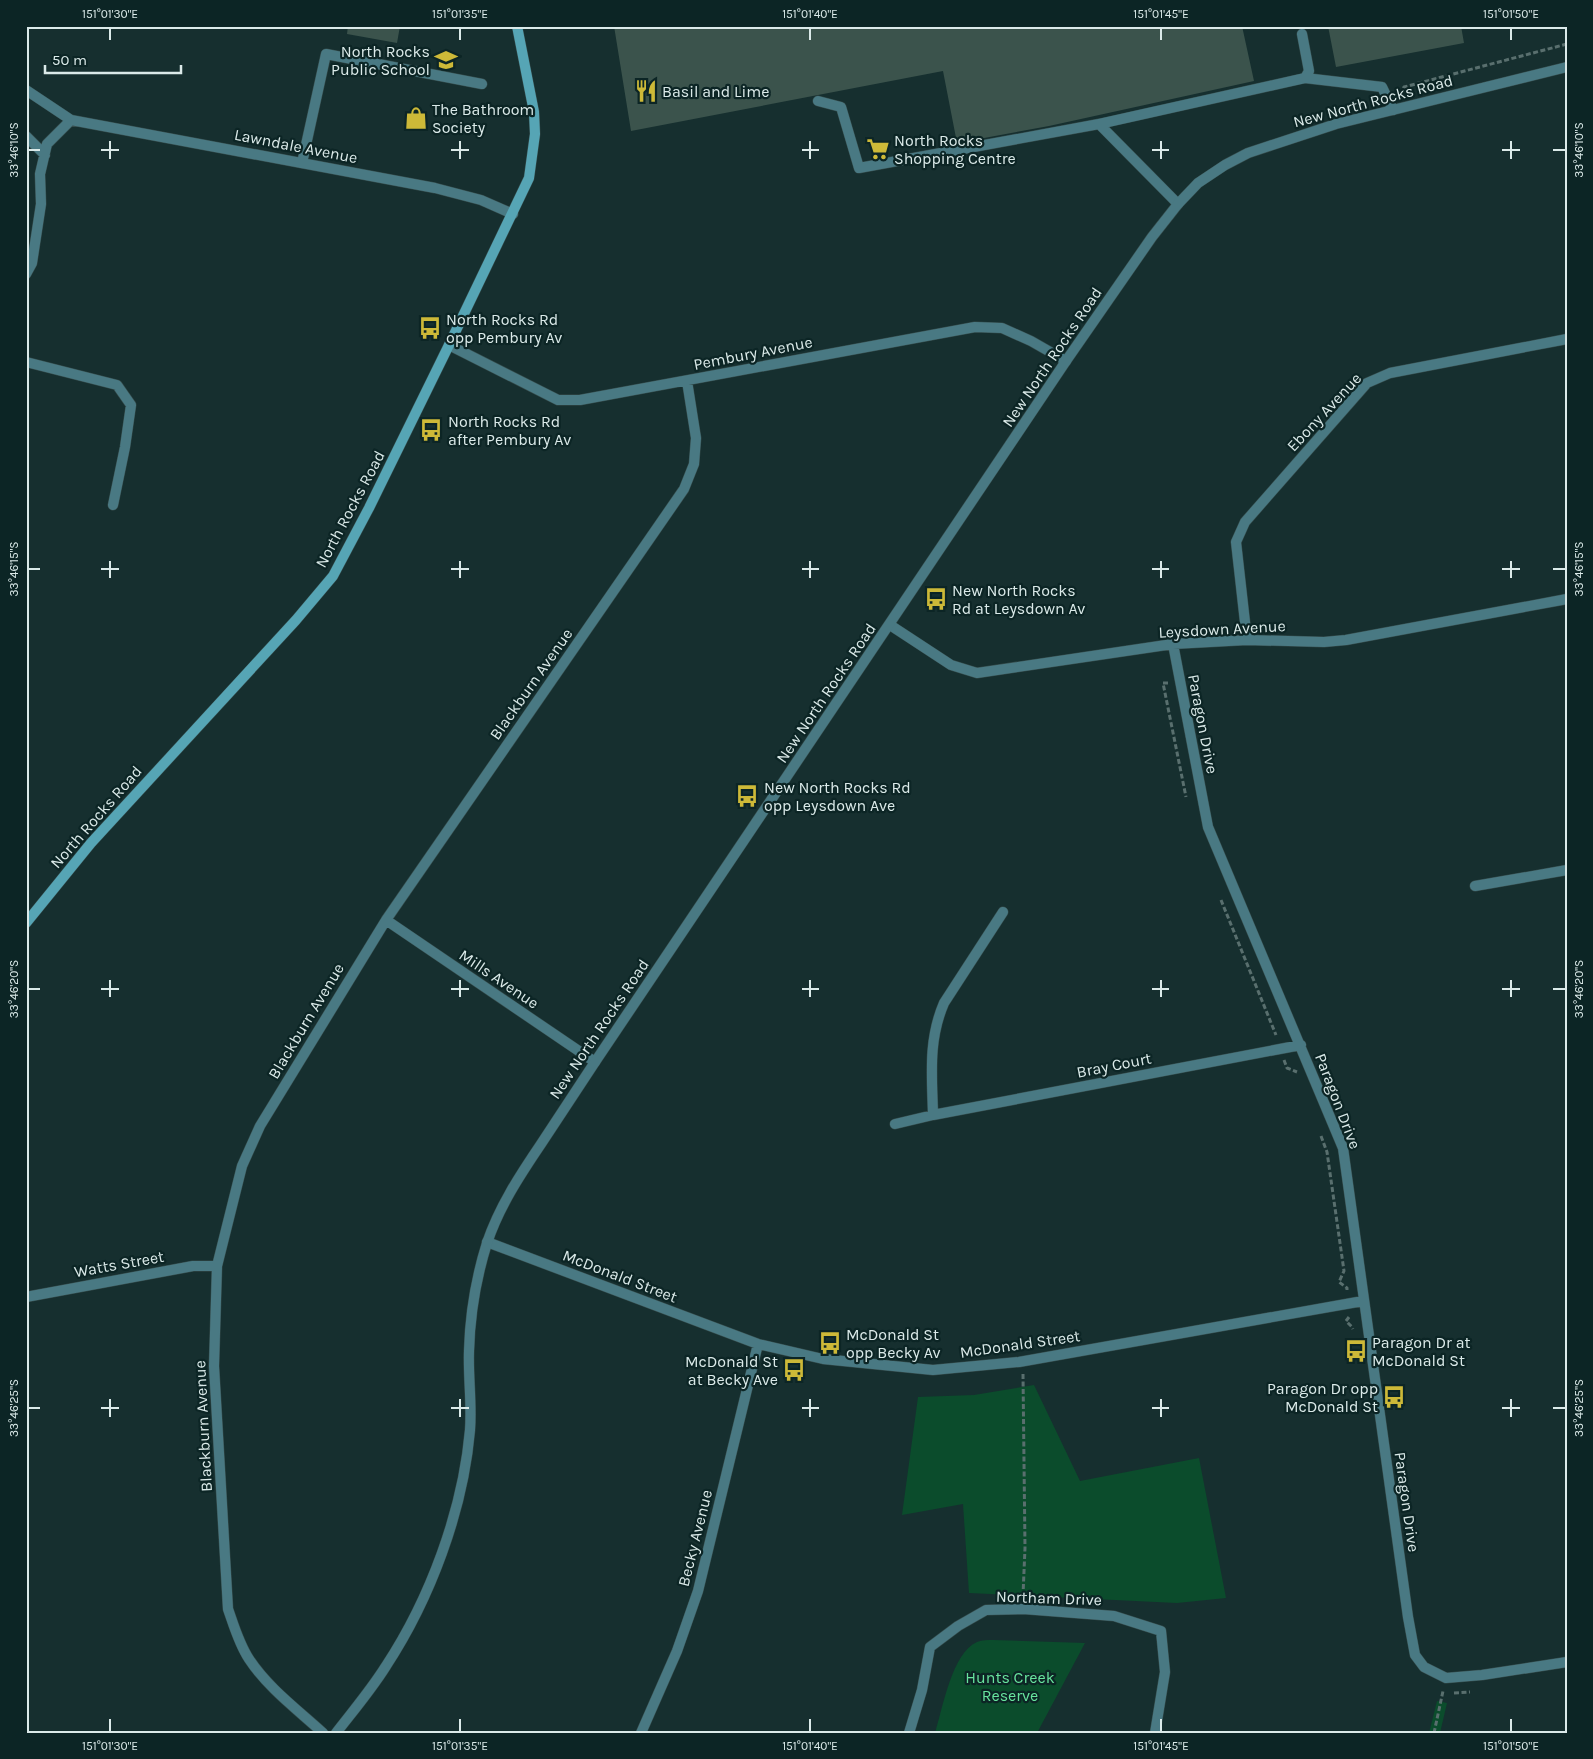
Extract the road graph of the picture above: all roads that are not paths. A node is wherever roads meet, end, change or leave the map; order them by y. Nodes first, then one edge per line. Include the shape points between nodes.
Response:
1 (517, 26) edge
2 (1302, 34) dead end
3 (1567, 67) edge
4 (1305, 78) junction
5 (482, 84) dead end
6 (26, 90) edge
7 (818, 101) dead end
8 (1393, 110) junction
9 (71, 120) junction
10 (1099, 124) junction
11 (26, 136) edge
12 (45, 155) junction
13 (302, 163) junction
14 (1178, 204) junction
15 (513, 214) junction
16 (26, 274) edge
17 (1567, 339) edge
18 (449, 345) junction
19 (1066, 361) junction
20 (26, 362) edge
21 (687, 381) junction
22 (113, 505) dead end
23 (1567, 599) edge
24 (890, 625) junction
25 (1247, 640) junction
26 (1173, 644) junction
27 (1567, 870) edge
28 (1476, 886) dead end
29 (1003, 912) dead end
30 (386, 920) junction
31 (26, 923) edge
32 (1301, 1045) junction
33 (595, 1062) junction
34 (933, 1115) junction
35 (895, 1124) dead end
36 (487, 1242) junction
37 (217, 1266) junction
38 (26, 1297) edge
39 (1364, 1301) junction
40 (758, 1344) junction
41 (1567, 1662) edge
42 (323, 1733) edge
43 (336, 1733) edge
44 (641, 1733) edge
45 (909, 1733) edge
46 (1155, 1733) edge

1 - 15 main road, North Rocks Road via 534,112 535,134 529,178
2 - 4 street via 1308,72
3 - 8 street, New North Rocks Road
4 - 8 street via 1382,87
4 - 10 street
5 - 13 street via 326,54
6 - 9 street, Lawndale Avenue
7 - 10 street via 841,107 859,168
8 - 14 street, New North Rocks Road via 1336,124 1248,153 1198,183
9 - 12 street via 47,144
9 - 13 street, Lawndale Avenue
10 - 14 street
11 - 12 street
12 - 16 street via 40,174 37,234 32,263
13 - 15 street, Lawndale Avenue via 435,188 481,200
14 - 19 street, New North Rocks Road
15 - 18 main road, North Rocks Road
17 - 25 street, Ebony Avenue via 1390,373 1367,383 1246,522 1236,542
18 - 21 street, Pembury Avenue via 558,400 580,400
18 - 31 main road, North Rocks Road via 333,576 91,843
19 - 21 street, Pembury Avenue via 1002,328 975,327
19 - 24 street, New North Rocks Road
20 - 22 street via 117,385 131,405
21 - 30 street, Blackburn Avenue via 696,438 694,464 684,489
23 - 25 street, Leysdown Avenue via 1346,640
24 - 26 street, Leysdown Avenue via 951,665 977,673
24 - 33 street, New North Rocks Road
25 - 26 street, Leysdown Avenue
26 - 32 street, Paragon Drive via 1208,827
27 - 28 street
29 - 34 street via 944,1003 939,1016 931,1057
30 - 33 street, Mills Avenue
30 - 37 street, Blackburn Avenue via 260,1126 242,1166
32 - 34 street, Bray Court
32 - 39 street, Paragon Drive via 1343,1148
33 - 36 street, New North Rocks Road via 520,1176
34 - 35 street, Bray Court
36 - 40 street, McDonald Street
36 - 43 street, New North Rocks Road via 476,1280 469,1352 470,1430 455,1511 432,1578 407,1629 386,1666
37 - 38 street, Watts Street via 193,1266
37 - 42 street, Blackburn Avenue via 214,1366 228,1609 236,1633 257,1670
39 - 40 street, McDonald Street via 1020,1362 933,1370 822,1359
39 - 41 street, Paragon Drive via 1416,1655 1424,1667 1446,1678
40 - 44 street, Becky Avenue via 698,1591 677,1651
45 - 46 street, Northam Drive via 930,1647 986,1610 1022,1609 1114,1616 1161,1631 1164,1672

